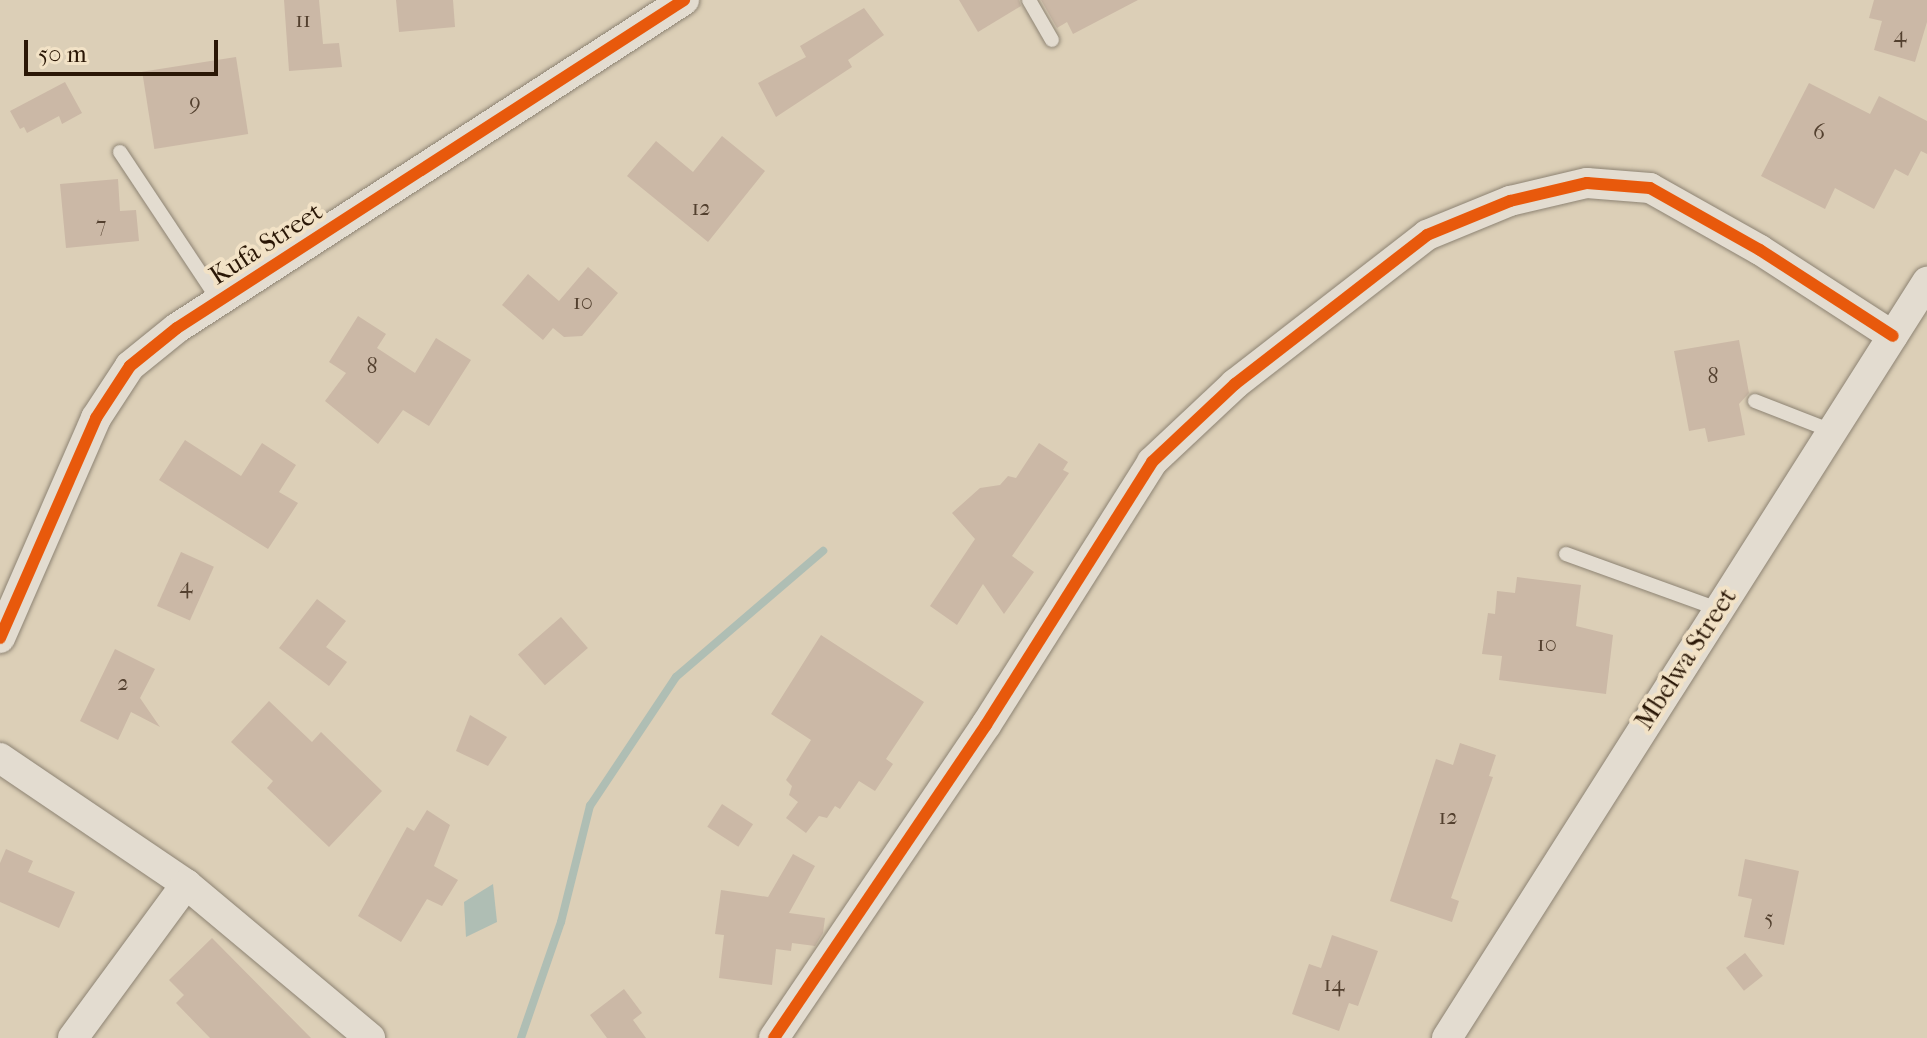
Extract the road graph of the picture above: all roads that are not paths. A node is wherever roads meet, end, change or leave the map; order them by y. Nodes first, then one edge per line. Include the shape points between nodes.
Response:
1 (684, 0) edge
2 (1029, 0) edge
3 (1052, 40) dead end
4 (120, 152) dead end
5 (1927, 282) edge
6 (219, 301) junction
7 (1893, 336) junction
8 (1755, 401) dead end
9 (1832, 431) junction
10 (1566, 554) dead end
11 (1718, 609) junction
12 (0, 638) edge
13 (0, 758) edge
14 (186, 884) junction
15 (73, 1038) edge
16 (370, 1038) edge
17 (774, 1038) edge
18 (1447, 1038) edge

1 - 6 street, Kufa Street
2 - 3 lane
4 - 6 lane
5 - 7 street, Mbelwa Street
6 - 12 street, Kufa Street via 130,366 96,418
7 - 9 street, Mbelwa Street
7 - 17 street via 1760,250 1650,188 1587,183 1510,201 1427,235 1235,384 1152,462 986,725
8 - 9 lane
9 - 11 street, Mbelwa Street
10 - 11 lane
11 - 18 street, Mbelwa Street
13 - 14 street
14 - 15 street
14 - 16 street

